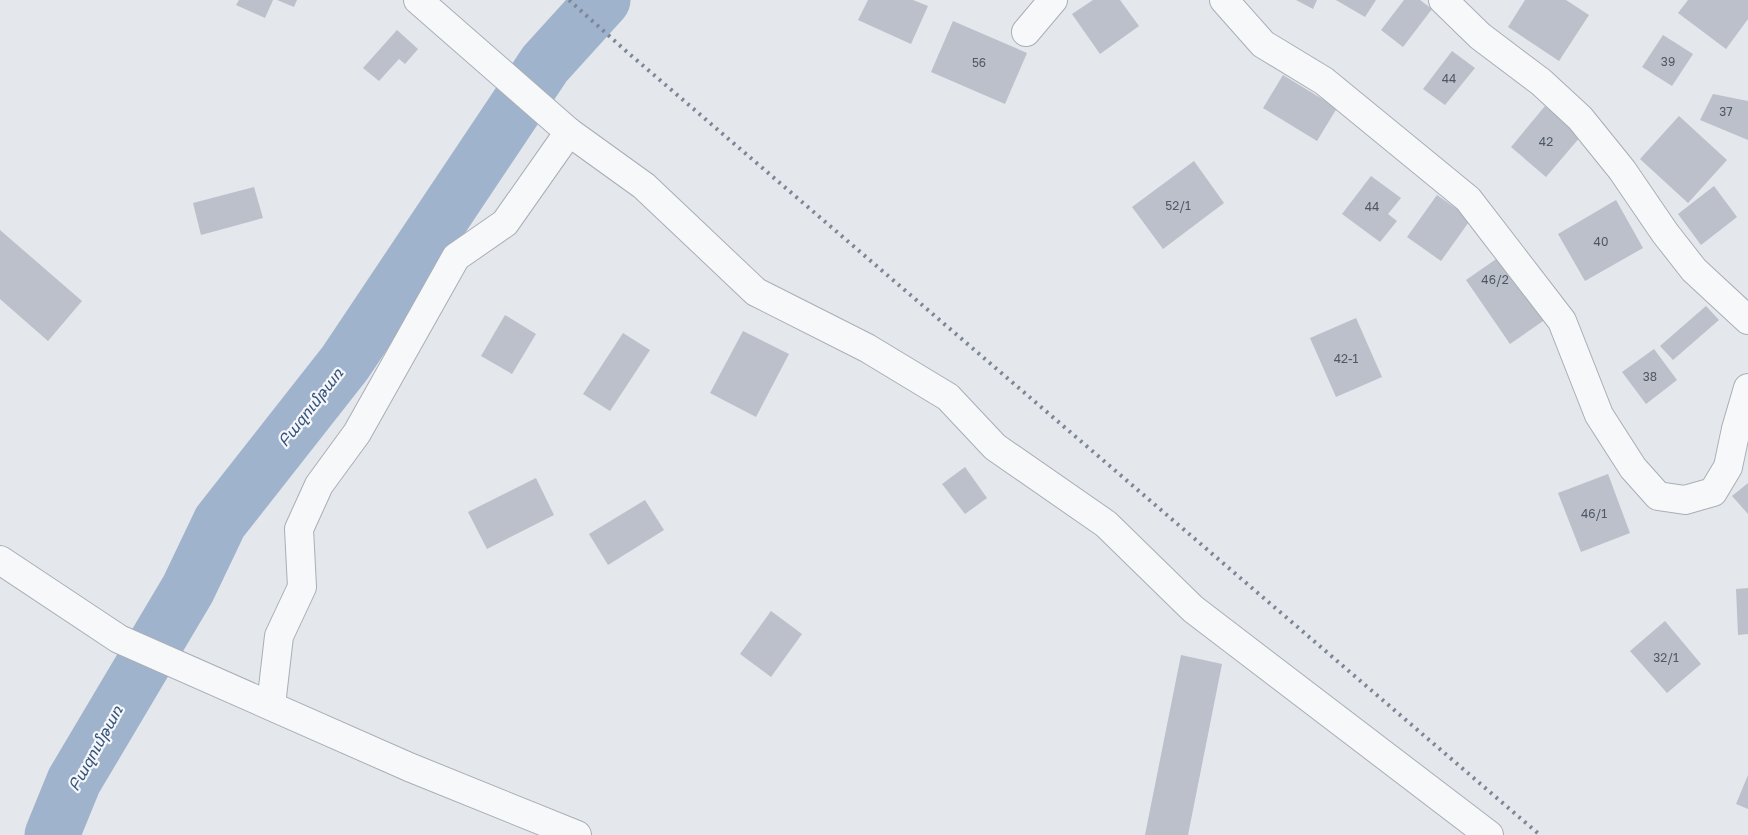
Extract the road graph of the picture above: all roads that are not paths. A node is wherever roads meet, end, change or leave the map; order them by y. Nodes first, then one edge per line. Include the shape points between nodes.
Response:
1 (418, 0) edge
2 (1053, 0) edge
3 (1224, 0) edge
4 (1443, 0) edge
5 (1026, 32) dead end
6 (569, 132) junction
7 (1748, 320) edge
8 (1748, 388) edge
9 (0, 560) edge
10 (271, 705) junction
11 (577, 835) edge
12 (1489, 835) edge

1 - 6 street
2 - 5 street
3 - 8 street via 1263,44 1324,81 1468,199 1562,322 1599,415 1633,468 1658,496 1685,500 1713,492 1728,467
4 - 7 street via 1480,36 1541,82 1580,118 1694,270
6 - 10 street via 505,223 456,257 357,433 319,485 299,529 302,587 279,636
6 - 12 street via 644,186 756,292 866,348 948,397 995,447 1106,524 1193,609
9 - 10 street via 120,639
10 - 11 street via 409,767

